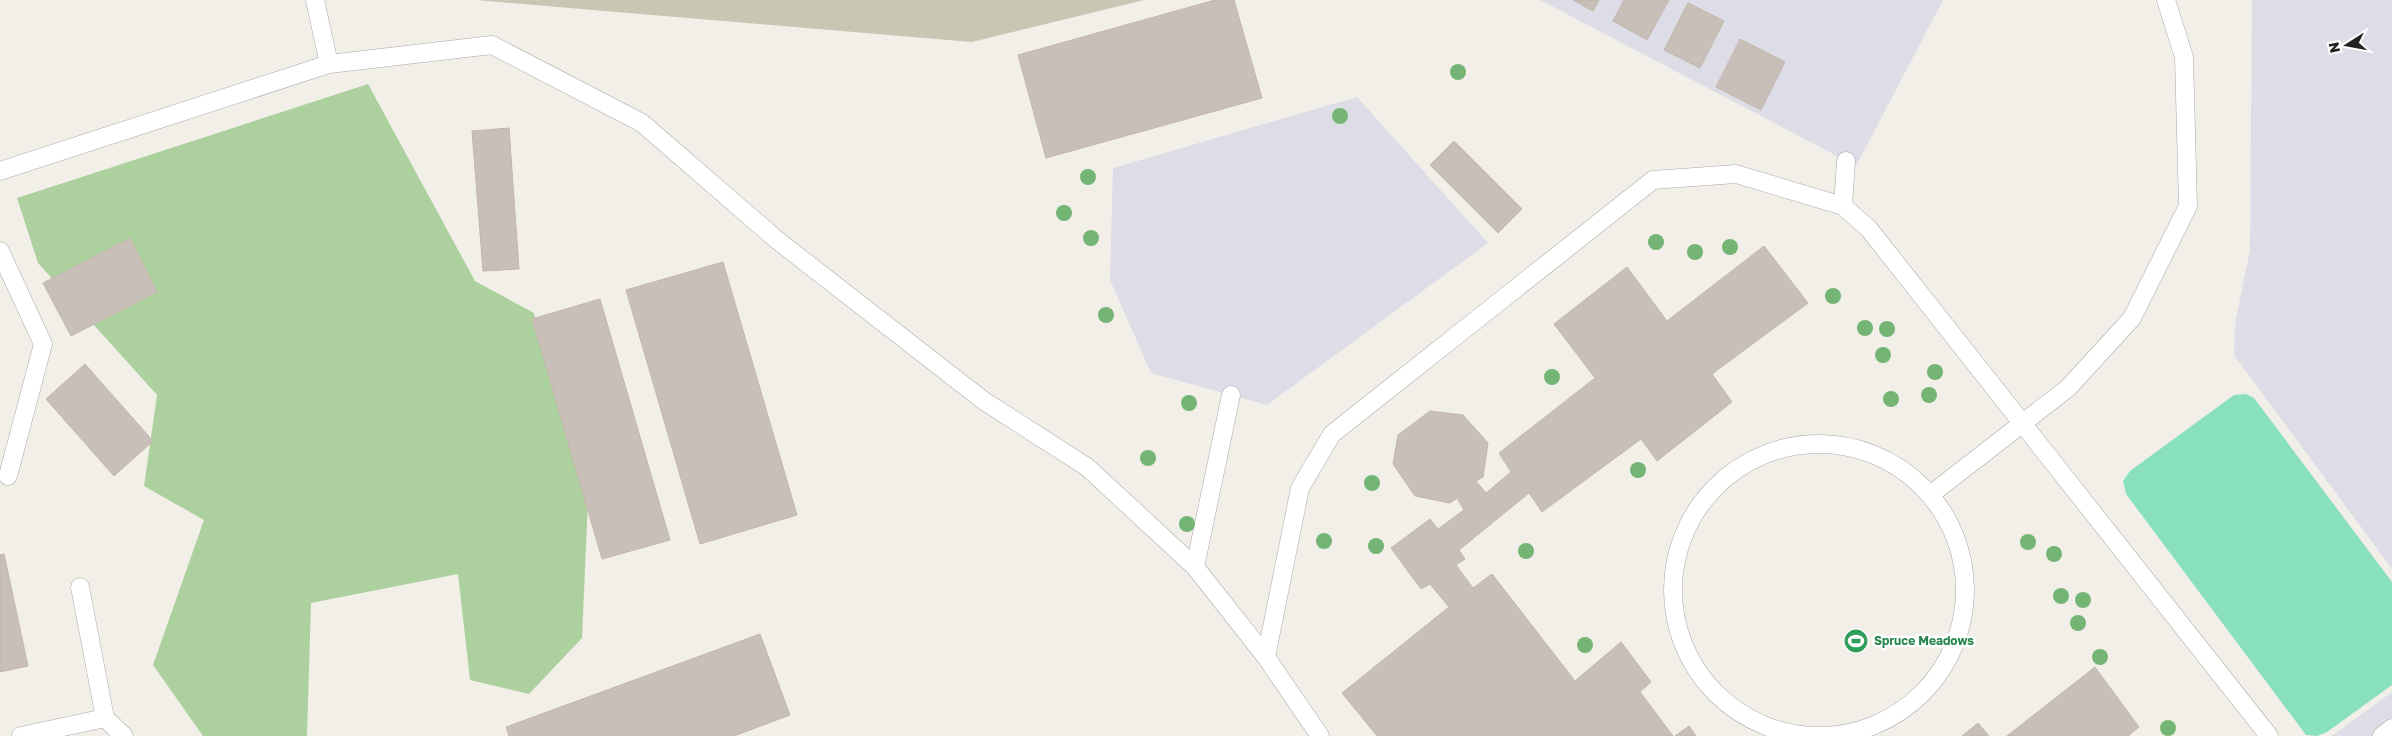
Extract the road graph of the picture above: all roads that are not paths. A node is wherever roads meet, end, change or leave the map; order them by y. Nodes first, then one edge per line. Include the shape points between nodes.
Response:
1 (316, 0) edge
2 (2166, 0) edge
3 (329, 64) junction
4 (1846, 161) dead end
5 (0, 172) edge
6 (1843, 206) junction
7 (0, 251) edge
8 (1230, 395) dead end
9 (2023, 424) junction
10 (8, 476) dead end
11 (1930, 495) junction
12 (1195, 567) junction
13 (80, 587) dead end
14 (1266, 657) junction
15 (105, 718) junction
16 (2392, 728) edge
17 (21, 736) edge
18 (124, 736) edge
19 (1320, 736) edge
20 (2269, 736) edge
21 (2382, 736) edge

1 - 3 lane
2 - 9 lane via 2184,57 2188,206 2132,318 2068,388
3 - 5 lane
3 - 12 lane via 492,45 642,122 777,240 984,401 1087,467
4 - 6 lane
6 - 9 lane via 1869,229
6 - 14 lane via 1736,174 1653,180 1332,434 1300,488
7 - 10 lane via 43,344
8 - 12 lane
9 - 11 lane
9 - 20 lane
11 - 11 lane via 1895,465 1853,447 1808,443 1763,454 1724,478 1690,521 1676,555 1672,601 1683,645 1710,688 1750,720 1798,736 1848,734 1895,716 1933,682 1958,638 1966,588 1956,538
12 - 14 lane
13 - 15 lane
14 - 19 lane
15 - 17 lane
15 - 18 lane
16 - 21 lane

